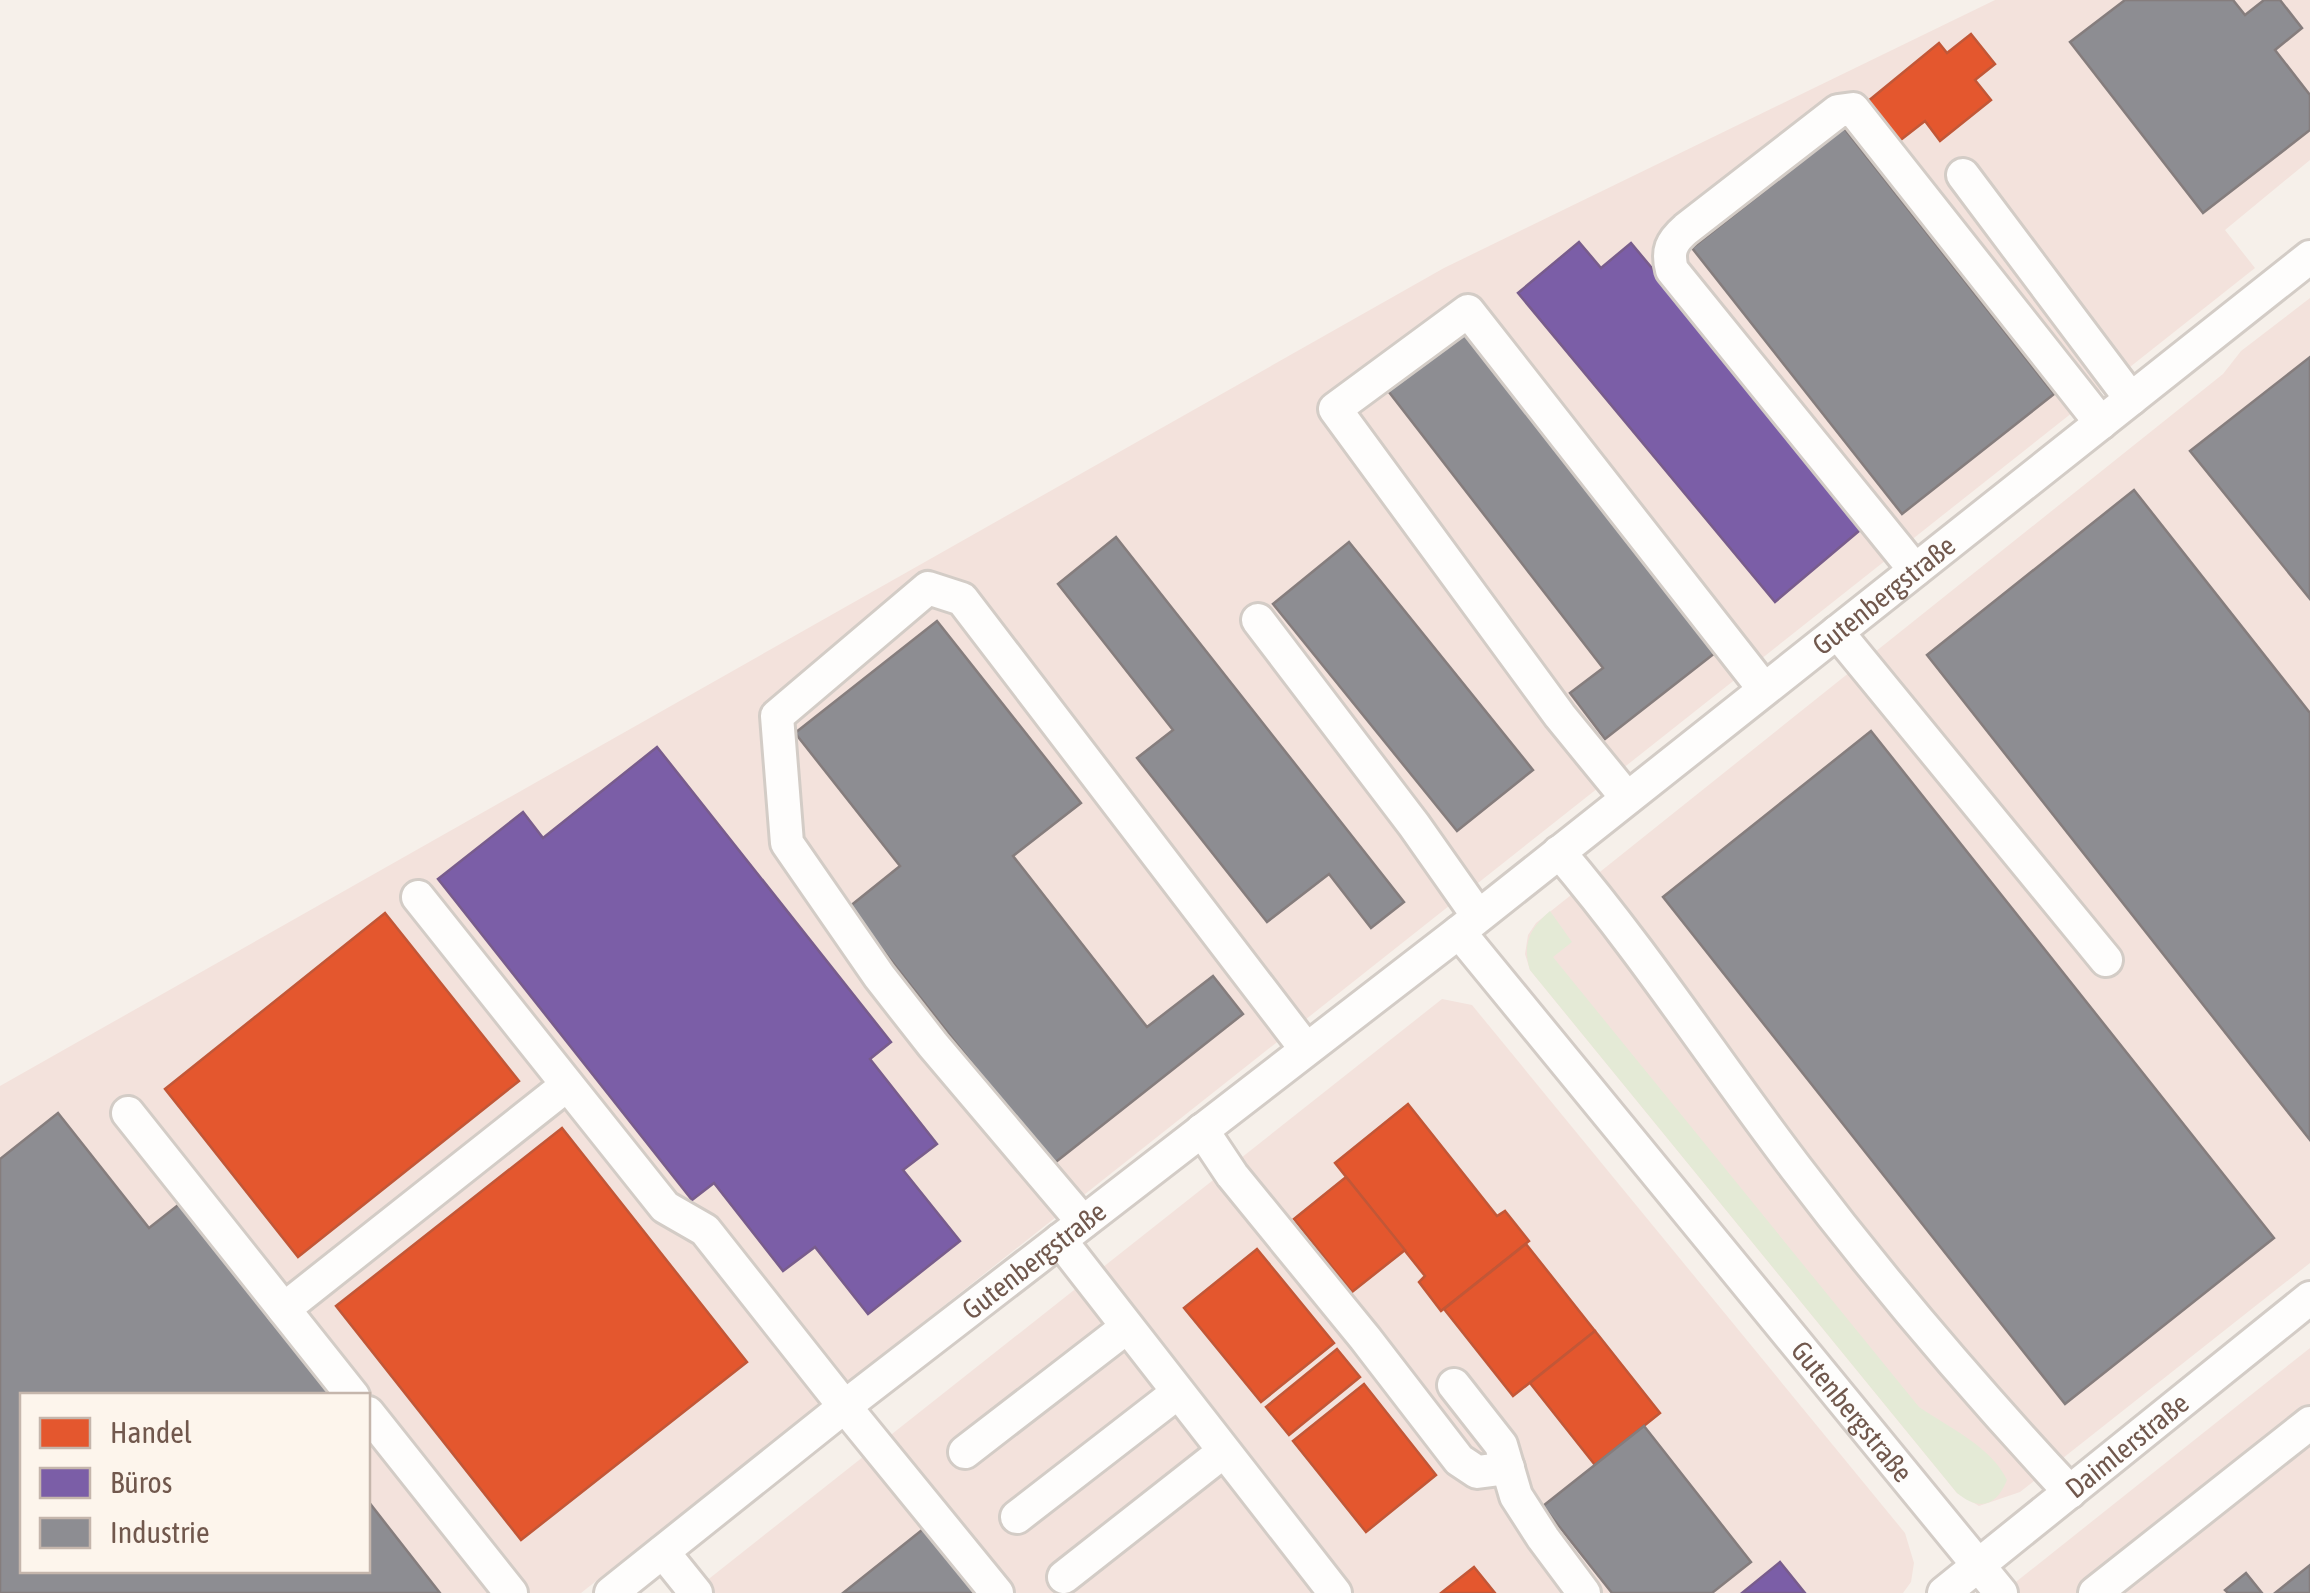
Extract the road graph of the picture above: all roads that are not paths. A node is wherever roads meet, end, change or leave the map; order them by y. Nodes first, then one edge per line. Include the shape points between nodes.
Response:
1 (1963, 175) dead end
2 (2310, 257) edge
3 (2130, 399) junction
4 (2101, 422) junction
5 (1915, 570) junction
6 (1258, 620) dead end
7 (1838, 632) junction
8 (1764, 689) junction
9 (1627, 798) junction
10 (1559, 852) junction
11 (418, 897) dead end
12 (1468, 924) junction
13 (2106, 960) dead end
14 (1306, 1050) junction
15 (568, 1085) junction
16 (128, 1114) dead end
17 (1202, 1130) junction
18 (1071, 1231) junction
19 (2310, 1298) edge
20 (284, 1309) junction
21 (1127, 1328) junction
22 (1454, 1385) dead end
23 (351, 1393) edge
24 (1178, 1393) junction
25 (844, 1407) junction
26 (370, 1417) edge
27 (2310, 1423) edge
28 (964, 1452) dead end
29 (1223, 1452) junction
30 (1508, 1468) junction
31 (2070, 1492) junction
32 (1017, 1517) dead end
33 (662, 1552) junction
34 (1979, 1566) junction
35 (1064, 1577) dead end
36 (511, 1593) edge
37 (611, 1593) edge
38 (696, 1593) edge
39 (997, 1593) edge
40 (1335, 1593) edge
41 (1584, 1593) edge
42 (1944, 1593) edge
43 (2001, 1593) edge
44 (2095, 1593) edge

1 - 3 street
2 - 3 street, Gutenbergstraße
3 - 4 street, Gutenbergstraße
4 - 5 street, Gutenbergstraße
4 - 5 street via 1853,108 1838,111 1686,229 1673,240 1672,270
5 - 7 street, Gutenbergstraße
6 - 12 street via 1414,825
7 - 8 street, Gutenbergstraße
7 - 13 street
8 - 9 street, Gutenbergstraße
8 - 9 street via 1468,311 1335,410
9 - 10 street, Gutenbergstraße
10 - 12 street, Gutenbergstraße
10 - 31 street via 1796,1168 1980,1394
11 - 15 street
12 - 14 street, Gutenbergstraße
12 - 34 street, Gutenbergstraße
14 - 17 street, Gutenbergstraße
14 - 18 street via 962,599 928,588 778,716 787,843
15 - 20 street
15 - 25 street via 666,1208 705,1230
16 - 20 street
17 - 18 street, Gutenbergstraße
17 - 30 street via 1459,1460 1477,1472
18 - 21 street
18 - 25 street, Gutenbergstraße
19 - 31 street, Daimlerstraße
20 - 23 street
21 - 24 street
21 - 28 street
22 - 30 street via 1501,1445
24 - 29 street
24 - 32 street
25 - 33 street, Gutenbergstraße
25 - 39 street
26 - 36 street
27 - 44 street
29 - 35 street
29 - 40 street
30 - 41 street via 1516,1496
31 - 34 street, Daimlerstraße
33 - 37 street, Gutenbergstraße
33 - 38 street
34 - 42 street, Daimlerstraße
34 - 43 street, Gutenbergstraße

